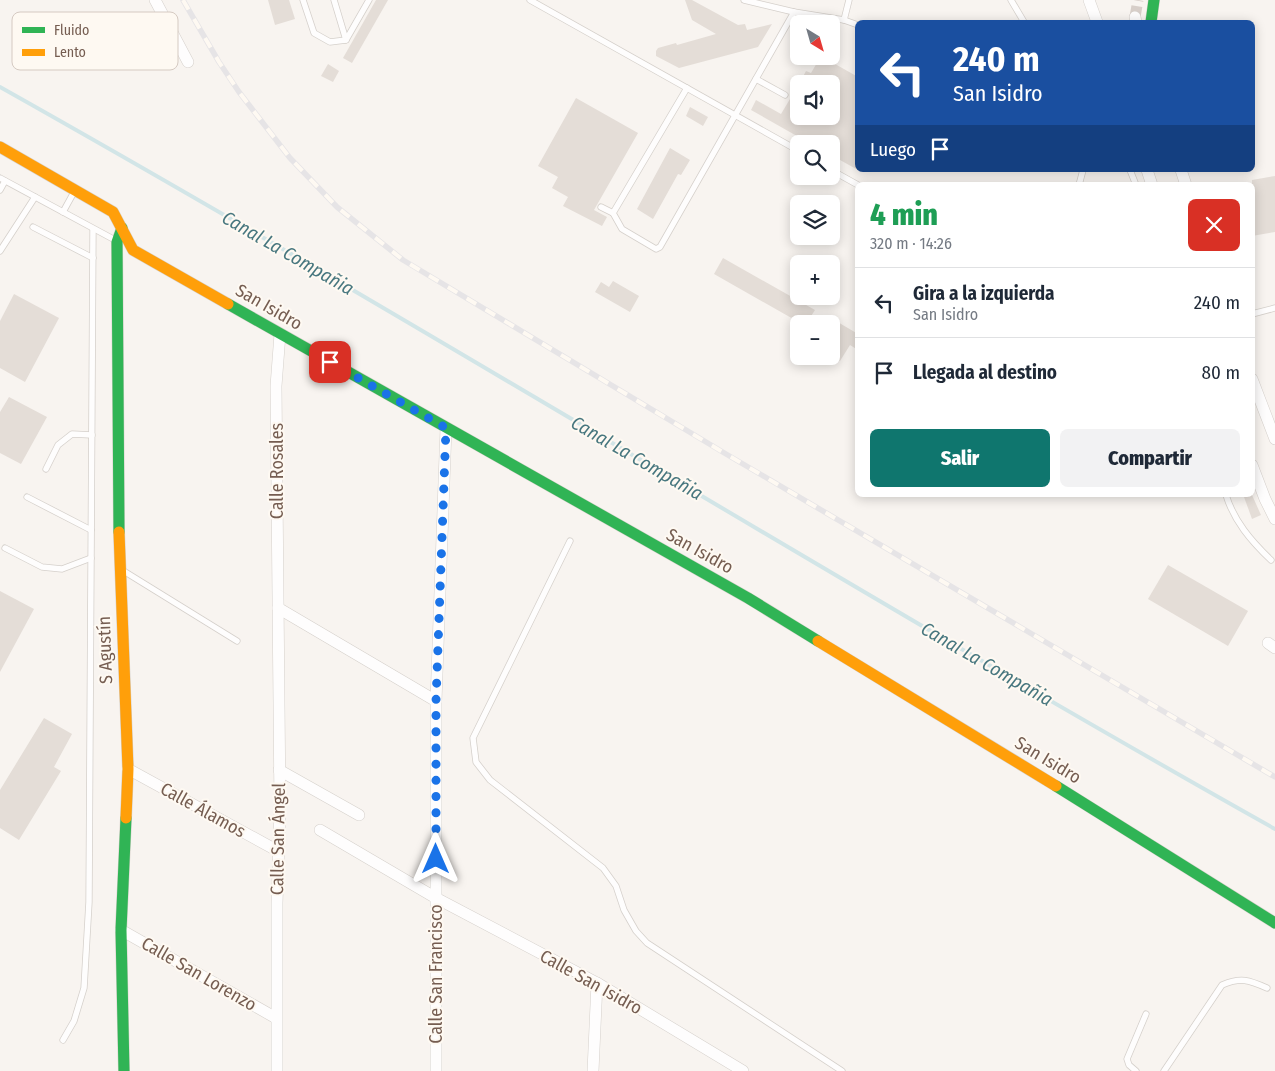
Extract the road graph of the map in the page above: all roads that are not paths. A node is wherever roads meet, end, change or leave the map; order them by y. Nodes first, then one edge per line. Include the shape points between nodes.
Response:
1 (155, 0) edge
2 (304, 0) edge
3 (334, 0) edge
4 (369, 0) edge
5 (530, 0) edge
6 (744, 0) edge
7 (848, 0) edge
8 (1011, 0) edge
9 (1089, 0) edge
10 (1154, 0) edge
11 (161, 12) edge
12 (794, 12) junction
13 (844, 20) junction
14 (1023, 20) edge
15 (1096, 20) edge
16 (1151, 20) edge
17 (855, 24) edge
18 (346, 40) junction
19 (178, 43) edge
20 (188, 62) dead end
21 (756, 79) junction
22 (687, 88) junction
23 (785, 95) dead end
24 (736, 115) junction
25 (0, 146) edge
26 (790, 146) edge
27 (840, 175) edge
28 (3, 180) edge
29 (855, 183) edge
30 (0, 190) edge
31 (75, 190) junction
32 (35, 197) junction
33 (601, 207) dead end
34 (62, 212) junction
35 (613, 213) junction
36 (33, 227) dead end
37 (122, 228) junction
38 (93, 229) junction
39 (117, 242) junction
40 (0, 251) edge
41 (93, 258) junction
42 (1275, 308) edge
43 (1255, 313) edge
44 (280, 334) junction
45 (1255, 387) edge
46 (446, 428) junction
47 (92, 435) junction
48 (1275, 439) edge
49 (46, 469) dead end
50 (1255, 473) edge
51 (27, 497) dead end
52 (1227, 497) edge
53 (1275, 519) edge
54 (91, 530) junction
55 (570, 540) dead end
56 (4, 548) dead end
57 (91, 558) junction
58 (1271, 560) dead end
59 (119, 569) junction
60 (278, 608) junction
61 (237, 641) dead end
62 (436, 701) junction
63 (128, 769) junction
64 (279, 770) junction
65 (359, 815) dead end
66 (320, 830) dead end
67 (278, 850) junction
68 (436, 898) junction
69 (1275, 923) edge
70 (121, 930) junction
71 (598, 983) junction
72 (1267, 988) dead end
73 (1146, 1014) dead end
74 (276, 1018) junction
75 (63, 1040) dead end
76 (124, 1071) edge
77 (277, 1071) edge
78 (436, 1071) edge
79 (593, 1071) edge
80 (743, 1071) edge
81 (842, 1071) edge
82 (1136, 1071) edge
83 (1164, 1071) edge

1 - 11 street
2 - 18 lane via 314,33 330,42
3 - 18 lane
4 - 18 lane
5 - 22 lane
6 - 12 lane
7 - 13 lane
8 - 14 lane
9 - 15 street
10 - 16 main road
12 - 13 lane
12 - 21 lane
13 - 17 lane
19 - 20 street
21 - 23 lane
21 - 24 lane
22 - 24 lane
22 - 35 lane
24 - 26 lane
24 - 35 lane via 660,247 656,249 622,229
25 - 31 main road
27 - 29 lane
28 - 30 lane
28 - 32 lane
31 - 34 lane
31 - 37 main road, San Isidro via 114,212
32 - 34 lane
32 - 40 lane
33 - 35 lane
34 - 38 lane
36 - 41 lane
37 - 39 main road, S Agustín
37 - 44 main road, San Isidro via 133,250
38 - 39 lane
38 - 41 lane
39 - 59 main road, S Agustín
41 - 47 lane
42 - 43 lane
44 - 46 main road, San Isidro
44 - 60 street, Calle Rosales via 276,386
45 - 48 street
46 - 62 street, Calle San Francisco
46 - 69 main road, San Isidro via 748,598
47 - 49 lane via 72,434 58,445
47 - 54 lane
50 - 53 street
51 - 54 lane
52 - 58 lane via 1239,524
54 - 57 lane
55 - 81 lane via 473,738 476,762 490,780 603,868 616,886 636,931 647,943
56 - 57 lane via 42,567 62,569
57 - 75 lane via 89,902 84,988 74,1021
59 - 61 lane
59 - 63 main road, S Agustín
60 - 62 street
60 - 64 street, Calle San Ángel
62 - 68 street, Calle San Francisco
63 - 67 street, Calle Álamos
63 - 70 main road, S Agustín
64 - 65 street
64 - 67 street, Calle San Ángel
66 - 68 street, Calle San Isidro
67 - 74 street, Calle San Ángel
68 - 71 street, Calle San Isidro
68 - 78 street, Calle San Francisco
70 - 74 street, Calle San Lorenzo
70 - 76 main road, S Agustín
71 - 79 street
71 - 80 street, Calle San Isidro
72 - 83 lane via 1252,981 1235,979 1222,986
73 - 82 lane via 1126,1059
74 - 77 street, Calle San Ángel

